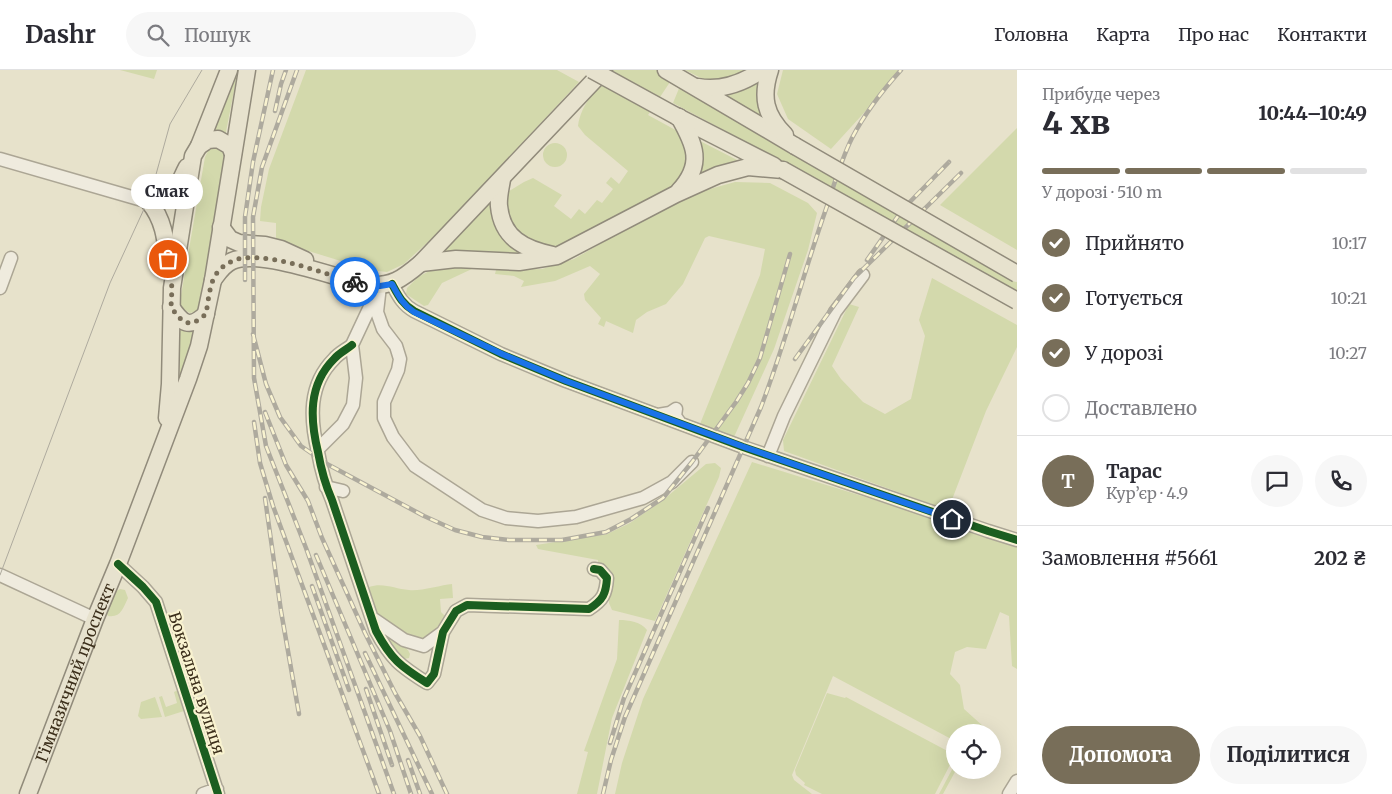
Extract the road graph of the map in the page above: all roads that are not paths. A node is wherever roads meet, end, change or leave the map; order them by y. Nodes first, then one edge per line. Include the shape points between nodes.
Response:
1 (229, 70) edge
2 (247, 70) edge
3 (592, 70) edge
4 (604, 70) edge
5 (666, 70) edge
6 (762, 70) edge
7 (770, 70) edge
8 (691, 84) junction
9 (677, 116) junction
10 (796, 146) junction
11 (196, 151) junction
12 (233, 154) junction
13 (0, 159) edge
14 (782, 170) junction
15 (502, 178) junction
16 (676, 194) junction
17 (149, 202) junction
18 (222, 227) junction
19 (557, 256) junction
20 (11, 258) dead end
21 (421, 263) junction
22 (863, 274) dead end
23 (1017, 274) edge
24 (343, 279) junction
25 (213, 280) junction
26 (386, 285) junction
27 (0, 288) edge
28 (172, 288) junction
29 (1017, 301) edge
30 (171, 307) junction
31 (206, 314) junction
32 (352, 345) junction
33 (164, 439) junction
34 (317, 450) junction
35 (768, 456) junction
36 (692, 462) dead end
37 (326, 487) junction
38 (343, 491) dead end
39 (1017, 540) edge
40 (118, 564) junction
41 (594, 569) dead end
42 (0, 574) edge
43 (372, 618) junction
44 (95, 619) junction
45 (443, 632) junction
46 (1017, 781) edge
47 (218, 791) edge
48 (28, 794) edge
49 (203, 794) edge
50 (1009, 794) edge

1 - 11 main road
2 - 12 main road, Гімназичний проспект
3 - 9 main road, bridge
4 - 15 main road
5 - 8 main road
6 - 8 main road via 736,85 721,88
7 - 10 main road via 764,99 769,114 777,128
8 - 10 main road
9 - 14 main road
9 - 16 main road via 691,138 694,165 690,178
10 - 23 main road, bridge
11 - 12 main road via 208,140 218,139 230,146
11 - 17 main road via 171,196 158,203
11 - 28 main road
12 - 18 main road, Гімназичний проспект
13 - 17 street
14 - 16 main road via 761,167 736,169
14 - 29 main road, bridge
15 - 19 main road via 498,204 503,225 510,236 528,248
15 - 21 main road
16 - 19 main road
17 - 28 main road via 162,221
18 - 24 main road via 230,239 239,243 282,249
18 - 25 main road, Гімназичний проспект
19 - 21 main road via 519,262 456,259
20 - 27 street
21 - 26 main road via 403,278
22 - 35 street via 835,312
24 - 25 main road via 286,263 243,258 223,266
24 - 26 main road
25 - 31 main road, Гімназичний проспект
26 - 32 street
26 - 35 street via 414,312 518,361
26 - 36 street via 377,312 400,359 384,402 384,418 393,437 415,466 482,510 506,518 538,521 576,517 643,498 672,482
28 - 30 main road, Гімназичний проспект
30 - 31 main road via 187,324
30 - 33 main road, Гімназичний проспект via 170,384
31 - 33 main road, Гімназичний проспект via 188,379
32 - 34 street via 356,378 353,405 343,424
32 - 34 street via 334,358 323,372 314,394 313,436
33 - 40 main road, Гімназичний проспект
34 - 37 street
35 - 39 street
37 - 38 street
37 - 43 street
40 - 44 main road, Гімназичний проспект
40 - 47 street, Вокзальна вулиця via 156,602
41 - 45 street via 600,570 607,578 606,591 599,602 589,608 457,606
42 - 44 street
43 - 45 street via 404,640 424,646
43 - 45 street via 387,652 427,683 434,674
44 - 48 main road, Гімназичний проспект
46 - 50 street
47 - 49 street

